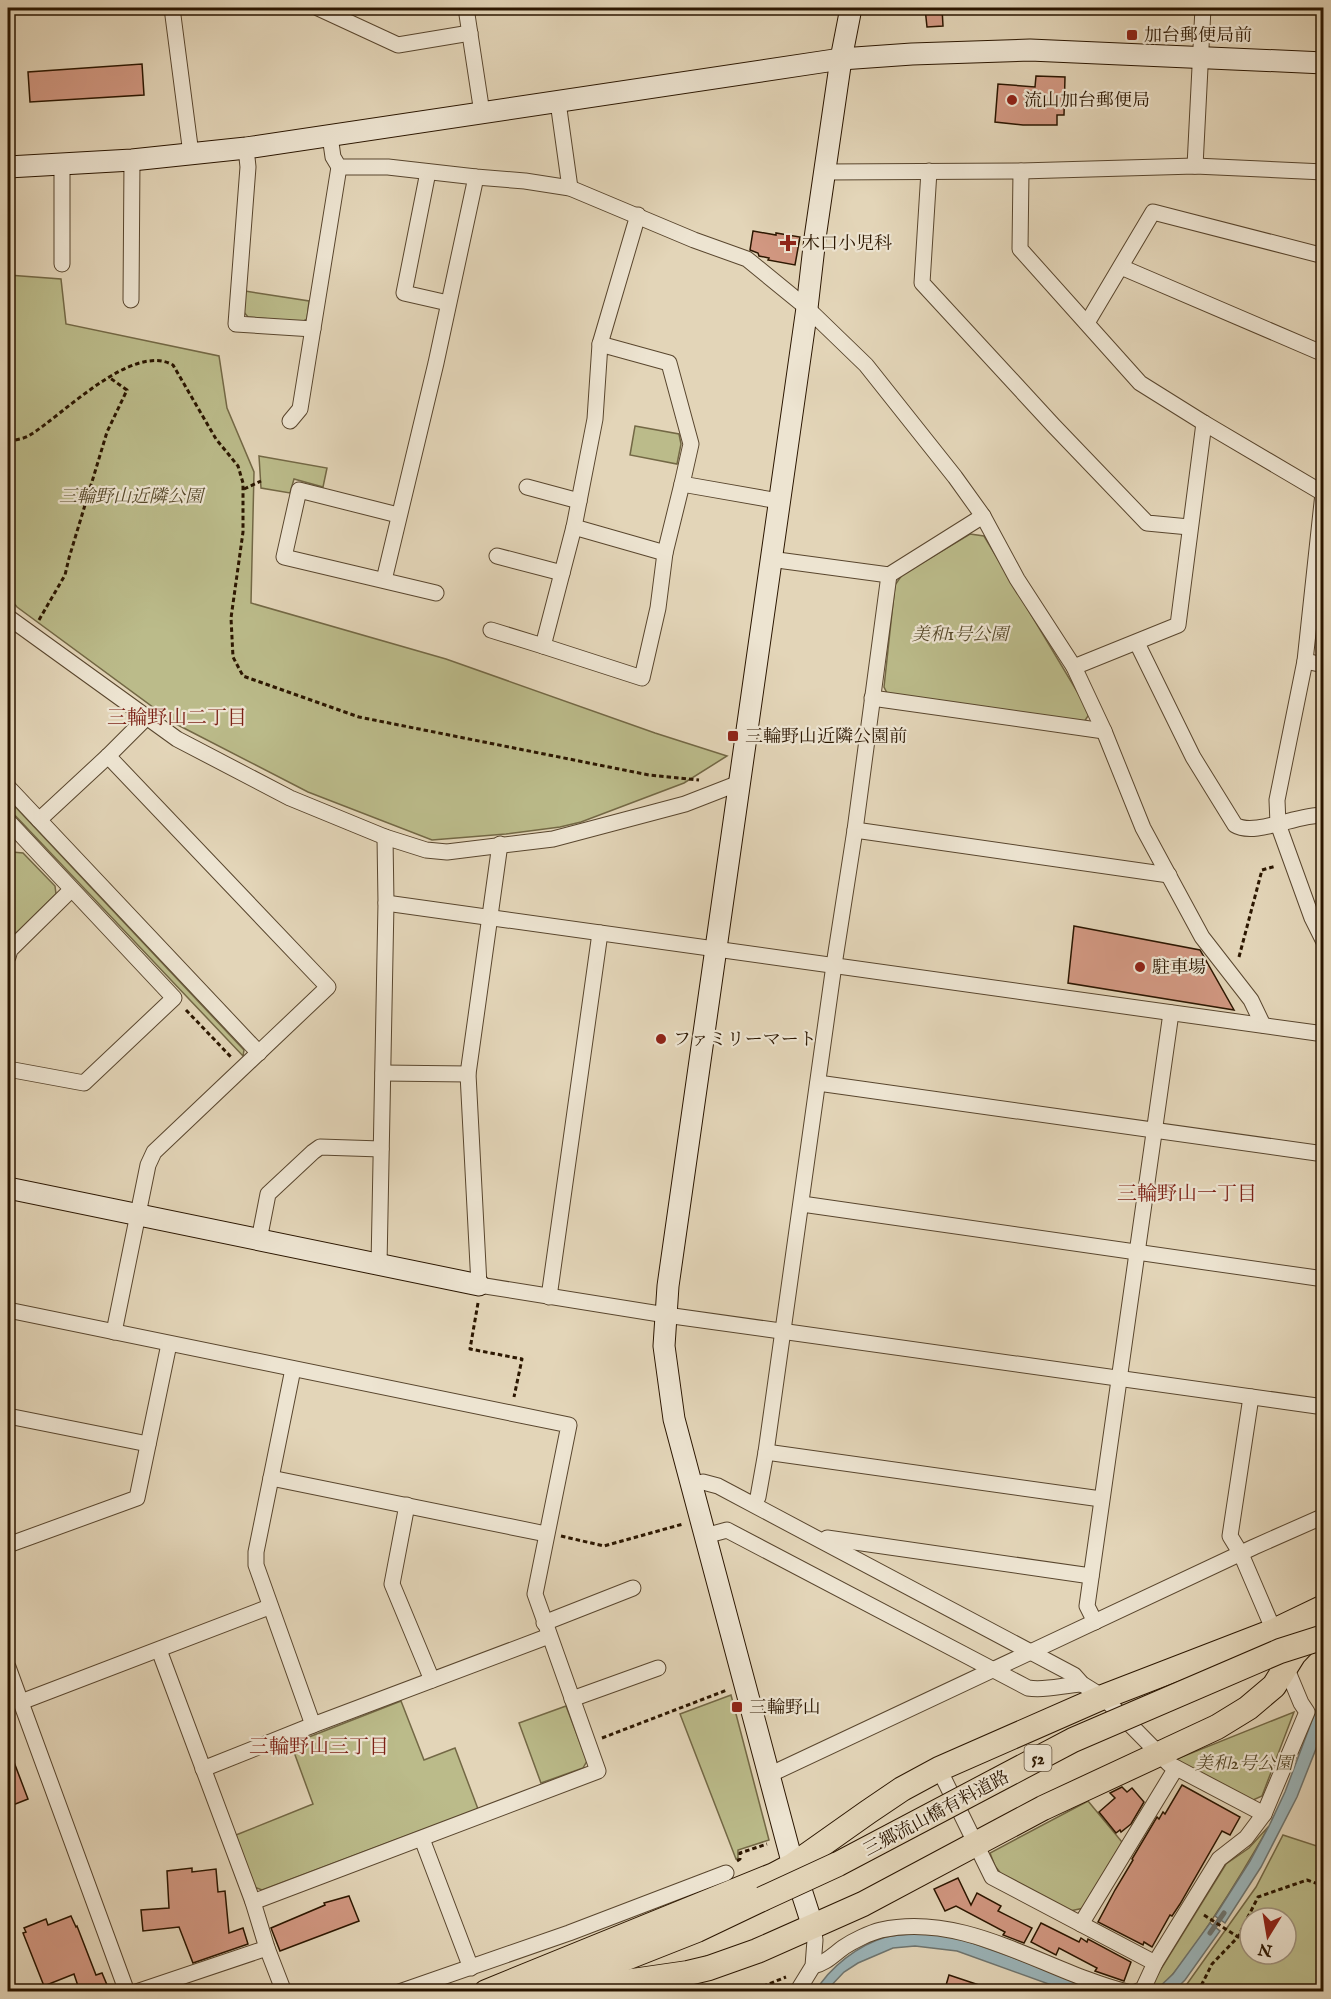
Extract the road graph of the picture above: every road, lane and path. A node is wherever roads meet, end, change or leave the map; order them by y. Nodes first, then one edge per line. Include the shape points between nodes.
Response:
1 (172, 8) edge
2 (318, 8) edge
3 (466, 8) edge
4 (851, 8) edge
5 (1203, 8) edge
6 (470, 33) junction
7 (1200, 57) junction
8 (841, 59) junction
9 (1323, 63) edge
10 (558, 102) junction
11 (482, 113) junction
12 (330, 136) junction
13 (246, 148) junction
14 (191, 154) junction
15 (132, 160) junction
16 (62, 164) junction
17 (339, 166) junction
18 (1195, 166) junction
19 (8, 167) edge
20 (929, 171) junction
21 (1022, 171) junction
22 (1323, 171) edge
23 (428, 172) junction
24 (825, 172) junction
25 (476, 177) junction
26 (570, 188) junction
27 (638, 215) junction
28 (1323, 256) edge
29 (62, 264) dead end
30 (1121, 267) junction
31 (131, 300) dead end
32 (448, 303) junction
33 (807, 308) junction
34 (1087, 323) junction
35 (313, 329) junction
36 (600, 344) junction
37 (1323, 354) edge
38 (110, 378) junction
39 (290, 422) dead end
40 (1203, 423) junction
41 (8, 441) edge
42 (261, 481) dead end
43 (682, 484) junction
44 (527, 487) dead end
45 (1322, 488) edge
46 (243, 490) junction
47 (579, 501) junction
48 (779, 501) junction
49 (398, 514) junction
50 (983, 516) junction
51 (574, 526) junction
52 (1190, 527) junction
53 (665, 553) junction
54 (1319, 554) edge
55 (497, 556) dead end
56 (770, 559) junction
57 (562, 573) junction
58 (889, 575) junction
59 (384, 580) junction
60 (436, 593) dead end
61 (8, 617) edge
62 (492, 630) dead end
63 (31, 634) junction
64 (1137, 643) junction
65 (543, 646) junction
66 (1305, 661) junction
67 (1323, 665) edge
68 (1074, 667) junction
69 (872, 698) junction
70 (146, 718) junction
71 (1104, 731) junction
72 (108, 756) junction
73 (703, 781) dead end
74 (739, 783) junction
75 (8, 787) edge
76 (1323, 815) edge
77 (39, 820) junction
78 (8, 821) edge
79 (1278, 824) junction
80 (855, 830) junction
81 (386, 837) junction
82 (14, 838) edge
83 (500, 844) junction
84 (1291, 861) junction
85 (1169, 875) junction
86 (71, 891) junction
87 (386, 903) junction
88 (491, 916) junction
89 (600, 933) junction
90 (1323, 942) edge
91 (716, 949) junction
92 (8, 957) edge
93 (834, 964) junction
94 (1229, 973) junction
95 (174, 998) junction
96 (1171, 1013) junction
97 (1263, 1025) junction
98 (1323, 1034) edge
99 (259, 1053) junction
100 (8, 1069) edge
101 (242, 1070) junction
102 (382, 1073) junction
103 (468, 1074) junction
104 (818, 1083) junction
105 (1154, 1131) junction
106 (381, 1149) junction
107 (1323, 1154) edge
108 (8, 1188) edge
109 (802, 1204) junction
110 (137, 1215) junction
111 (259, 1240) junction
112 (1138, 1253) junction
113 (379, 1265) junction
114 (1323, 1279) edge
115 (479, 1291) junction
116 (549, 1297) junction
117 (8, 1310) edge
118 (666, 1315) junction
119 (783, 1330) junction
120 (114, 1332) junction
121 (169, 1344) junction
122 (294, 1369) junction
123 (1119, 1378) junction
124 (1251, 1397) junction
125 (1323, 1407) edge
126 (511, 1413) junction
127 (8, 1416) edge
128 (148, 1444) junction
129 (766, 1452) junction
130 (272, 1478) junction
131 (691, 1485) junction
132 (1101, 1499) junction
133 (754, 1504) junction
134 (407, 1505) junction
135 (1323, 1516) edge
136 (687, 1523) dead end
137 (546, 1534) junction
138 (705, 1536) junction
139 (815, 1536) junction
140 (8, 1545) edge
141 (1241, 1554) junction
142 (1091, 1576) junction
143 (633, 1588) dead end
144 (269, 1607) junction
145 (1323, 1607) edge
146 (1095, 1622) junction
147 (1323, 1627) edge
148 (546, 1629) junction
149 (1274, 1631) junction
150 (1323, 1637) edge
151 (159, 1650) junction
152 (1032, 1652) junction
153 (8, 1667) edge
154 (1286, 1667) junction
155 (658, 1668) dead end
156 (992, 1670) junction
157 (432, 1680) junction
158 (1082, 1684) junction
159 (733, 1688) dead end
160 (1102, 1697) junction
161 (572, 1699) junction
162 (21, 1702) junction
163 (313, 1725) junction
164 (589, 1743) junction
165 (1166, 1761) junction
166 (939, 1769) junction
167 (203, 1770) junction
168 (769, 1775) junction
169 (1264, 1814) junction
170 (422, 1839) junction
171 (775, 1841) dead end
172 (976, 1844) junction
173 (740, 1853) dead end
174 (793, 1865) junction
175 (726, 1873) dead end
176 (1323, 1886) edge
177 (253, 1902) junction
178 (1190, 1905) junction
179 (1254, 1906) edge
180 (1081, 1924) junction
181 (813, 1927) junction
182 (1238, 1937) joint
183 (267, 1948) junction
184 (614, 1962) junction
185 (1155, 1963) junction
186 (813, 1966) junction
187 (471, 1968) junction
188 (127, 1992) edge
189 (136, 1992) edge
190 (284, 1992) edge
191 (399, 1992) edge
192 (486, 1992) edge
193 (502, 1992) edge
194 (540, 1992) edge
195 (578, 1992) edge
196 (749, 1992) edge
197 (797, 1992) edge
198 (1127, 1992) edge
199 (1136, 1992) edge
200 (1198, 1992) edge

1 - 14 street
2 - 6 street via 398,45
3 - 6 street
4 - 8 street
5 - 7 street
6 - 11 street
7 - 8 street via 1030,50
7 - 9 street
7 - 18 street
8 - 10 street
8 - 24 street
10 - 11 street
10 - 26 street
11 - 12 street
12 - 13 street
12 - 17 street via 333,157
13 - 14 street
13 - 35 street via 248,167 236,324
14 - 15 street
15 - 16 street
15 - 31 street
16 - 19 street
16 - 29 street
17 - 23 street
17 - 35 street
18 - 21 street
18 - 22 street
20 - 21 street
20 - 24 street
20 - 52 street via 922,283 1147,523
21 - 34 street via 1020,249
23 - 25 street
23 - 32 street via 404,293
24 - 33 street
25 - 26 street
25 - 32 street
26 - 27 street
27 - 33 street via 747,259
27 - 36 street
28 - 30 street via 1153,212
30 - 34 street
30 - 37 street
32 - 49 street
33 - 48 street
33 - 50 street via 866,365
34 - 40 street via 1140,383
35 - 39 street via 300,409
36 - 43 street via 669,363 691,444
36 - 47 street via 595,419
38 - 41 path via 28,436
38 - 46 path via 135,364 164,360 173,365 216,439 238,466
38 - 63 path via 127,390 107,432 65,575
40 - 45 street
40 - 52 street
42 - 46 path
43 - 48 street
43 - 53 street
44 - 47 street
45 - 54 street
46 - 73 path via 243,532 231,618 233,657 243,676 359,717 650,775
47 - 51 street
48 - 56 street
49 - 59 street
49 - 59 street via 299,490 286,545 284,556
50 - 58 street
50 - 68 street via 1017,579
51 - 53 street
51 - 57 street
52 - 64 street via 1178,625
53 - 65 street via 658,608 642,678
54 - 66 street
55 - 57 street
56 - 58 street
56 - 74 street
57 - 65 street
58 - 69 street
59 - 60 street
61 - 63 street
62 - 65 street
63 - 70 street
64 - 68 street
64 - 79 street via 1192,758 1231,821 1247,830
66 - 67 street
66 - 79 street via 1277,800
68 - 71 street
69 - 71 street
69 - 80 street
70 - 72 street
70 - 81 street via 177,739 290,798
71 - 85 street via 1143,828
72 - 77 street
72 - 99 street via 328,987
74 - 83 street via 685,804 553,839
74 - 91 street
75 - 77 street
76 - 79 street
77 - 99 street
78 - 82 street
79 - 84 street
80 - 85 street
80 - 93 street
81 - 83 street via 426,850 447,852
81 - 87 street
82 - 86 street
83 - 88 street
84 - 90 street
84 - 94 path via 1262,870 1236,967
85 - 94 street via 1202,937
86 - 92 street via 10,950
86 - 95 street
87 - 88 street
87 - 102 street
88 - 89 street
88 - 103 street
89 - 91 street
89 - 116 street
91 - 93 street
91 - 118 street
93 - 96 street
93 - 104 street
94 - 97 street via 1251,1000
95 - 100 street via 84,1083
95 - 101 path
96 - 97 street
96 - 105 street
97 - 98 street
99 - 101 street
101 - 110 street via 154,1152
102 - 103 street
102 - 106 street
103 - 115 street
104 - 105 street
104 - 109 street
105 - 107 street
105 - 112 street
106 - 111 street via 320,1147 313,1152 268,1194
106 - 113 street
108 - 110 street
109 - 112 street
109 - 119 street
110 - 111 street
110 - 120 street
111 - 113 street
112 - 114 street
112 - 123 street
113 - 115 street
115 - 116 street
115 - 126 path via 470,1349 522,1359
116 - 118 street
117 - 120 street
118 - 119 street
118 - 131 street via 664,1346 669,1388
119 - 123 street
119 - 129 street
120 - 121 street
121 - 122 street
121 - 128 street
122 - 126 street
122 - 130 street
123 - 124 street
123 - 132 street
124 - 125 street
124 - 141 street via 1230,1536
126 - 137 street via 569,1425
127 - 128 street
128 - 140 street via 137,1498
129 - 132 street
129 - 133 street
130 - 134 street
130 - 144 street via 255,1552
131 - 133 street via 703,1482 718,1486
131 - 138 street
132 - 142 street
133 - 139 street
134 - 137 street
134 - 157 street via 392,1584
135 - 141 street
136 - 137 path via 604,1546
137 - 148 street via 535,1594
138 - 156 street via 727,1530
138 - 168 street
139 - 142 street
139 - 152 street
141 - 146 street
141 - 149 street
142 - 146 street via 1087,1606
143 - 148 street
144 - 151 street
144 - 163 street
145 - 149 main road
146 - 152 street
147 - 154 main road via 1310,1636
148 - 157 street
148 - 161 street
149 - 160 main road
150 - 184 main road, 三郷流山橋有料道路 / 52, bridge via 1269,1655 1073,1740 838,1864 697,1930
151 - 162 street
151 - 167 street
152 - 156 street
152 - 158 street via 1074,1675
153 - 162 street
154 - 165 main road via 1274,1686 1248,1708
154 - 169 street via 1307,1712
155 - 161 street
156 - 158 street via 1039,1690
156 - 168 street
157 - 163 street
158 - 160 street
159 - 164 path
160 - 165 street
160 - 166 main road
161 - 164 street
162 - 188 street
163 - 167 street
164 - 170 street via 598,1771
165 - 169 street
165 - 172 main road via 1043,1808
165 - 180 street
166 - 172 street
166 - 174 main road via 902,1789
167 - 177 street
168 - 174 street
169 - 178 street via 1246,1838 1220,1858
170 - 177 street
170 - 187 street
171 - 173 path
172 - 180 street via 992,1877
172 - 181 main road
174 - 181 street
174 - 192 main road via 728,1896
175 - 187 street
176 - 179 path via 1307,1880 1258,1897
177 - 183 street
178 - 182 path
178 - 185 street
180 - 185 street
181 - 186 street
181 - 195 main road via 709,1968
182 - 200 path via 1212,1964
183 - 189 street
183 - 190 street
184 - 193 main road, 三郷流山橋有料道路 / 52
184 - 194 main road, 三郷流山橋有料道路 / 52
185 - 199 street via 1143,1989
186 - 196 path
186 - 197 street
186 - 198 street via 879,1930 942,1928 970,1934
187 - 191 street

